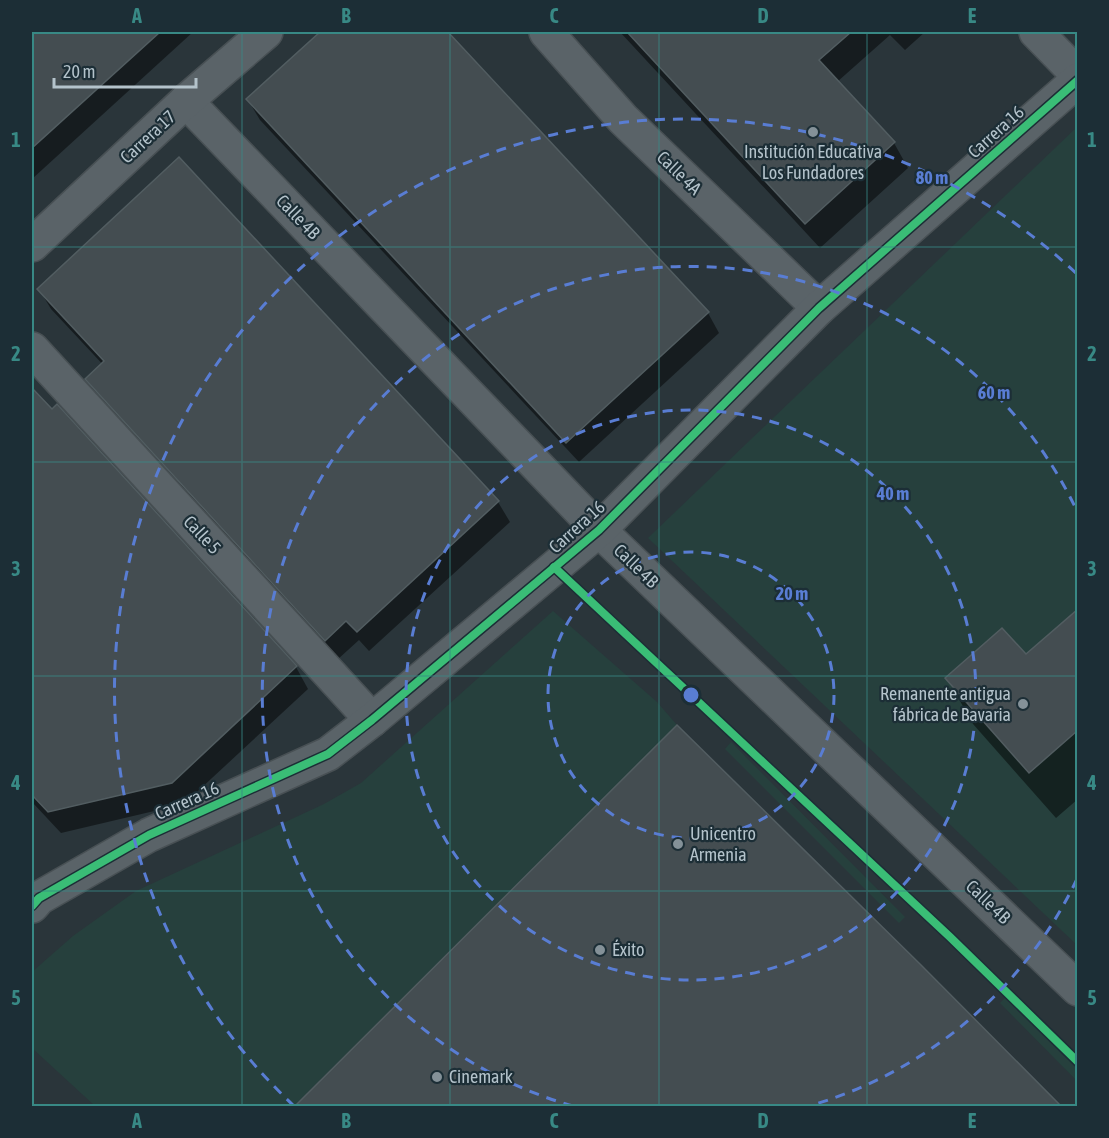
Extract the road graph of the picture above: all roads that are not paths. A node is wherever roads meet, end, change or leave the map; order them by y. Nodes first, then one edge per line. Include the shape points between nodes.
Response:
1 (266, 32) edge
2 (546, 32) edge
3 (1036, 32) edge
4 (1077, 75) edge
5 (1077, 80) edge
6 (186, 101) junction
7 (32, 245) edge
8 (819, 308) junction
9 (32, 349) edge
10 (599, 530) junction
11 (372, 720) junction
12 (34, 898) edge
13 (1077, 989) edge

1 - 6 street, Carrera 17
2 - 8 street, Calle 4A via 623,119
3 - 4 street
5 - 8 street, Carrera 16
6 - 7 street, Carrera 17
6 - 10 street, Calle 4B
8 - 10 street, Carrera 16
9 - 11 street, Calle 5
10 - 11 street, Carrera 16
10 - 13 street, Calle 4B
11 - 12 street, Carrera 16 via 328,754 149,835

